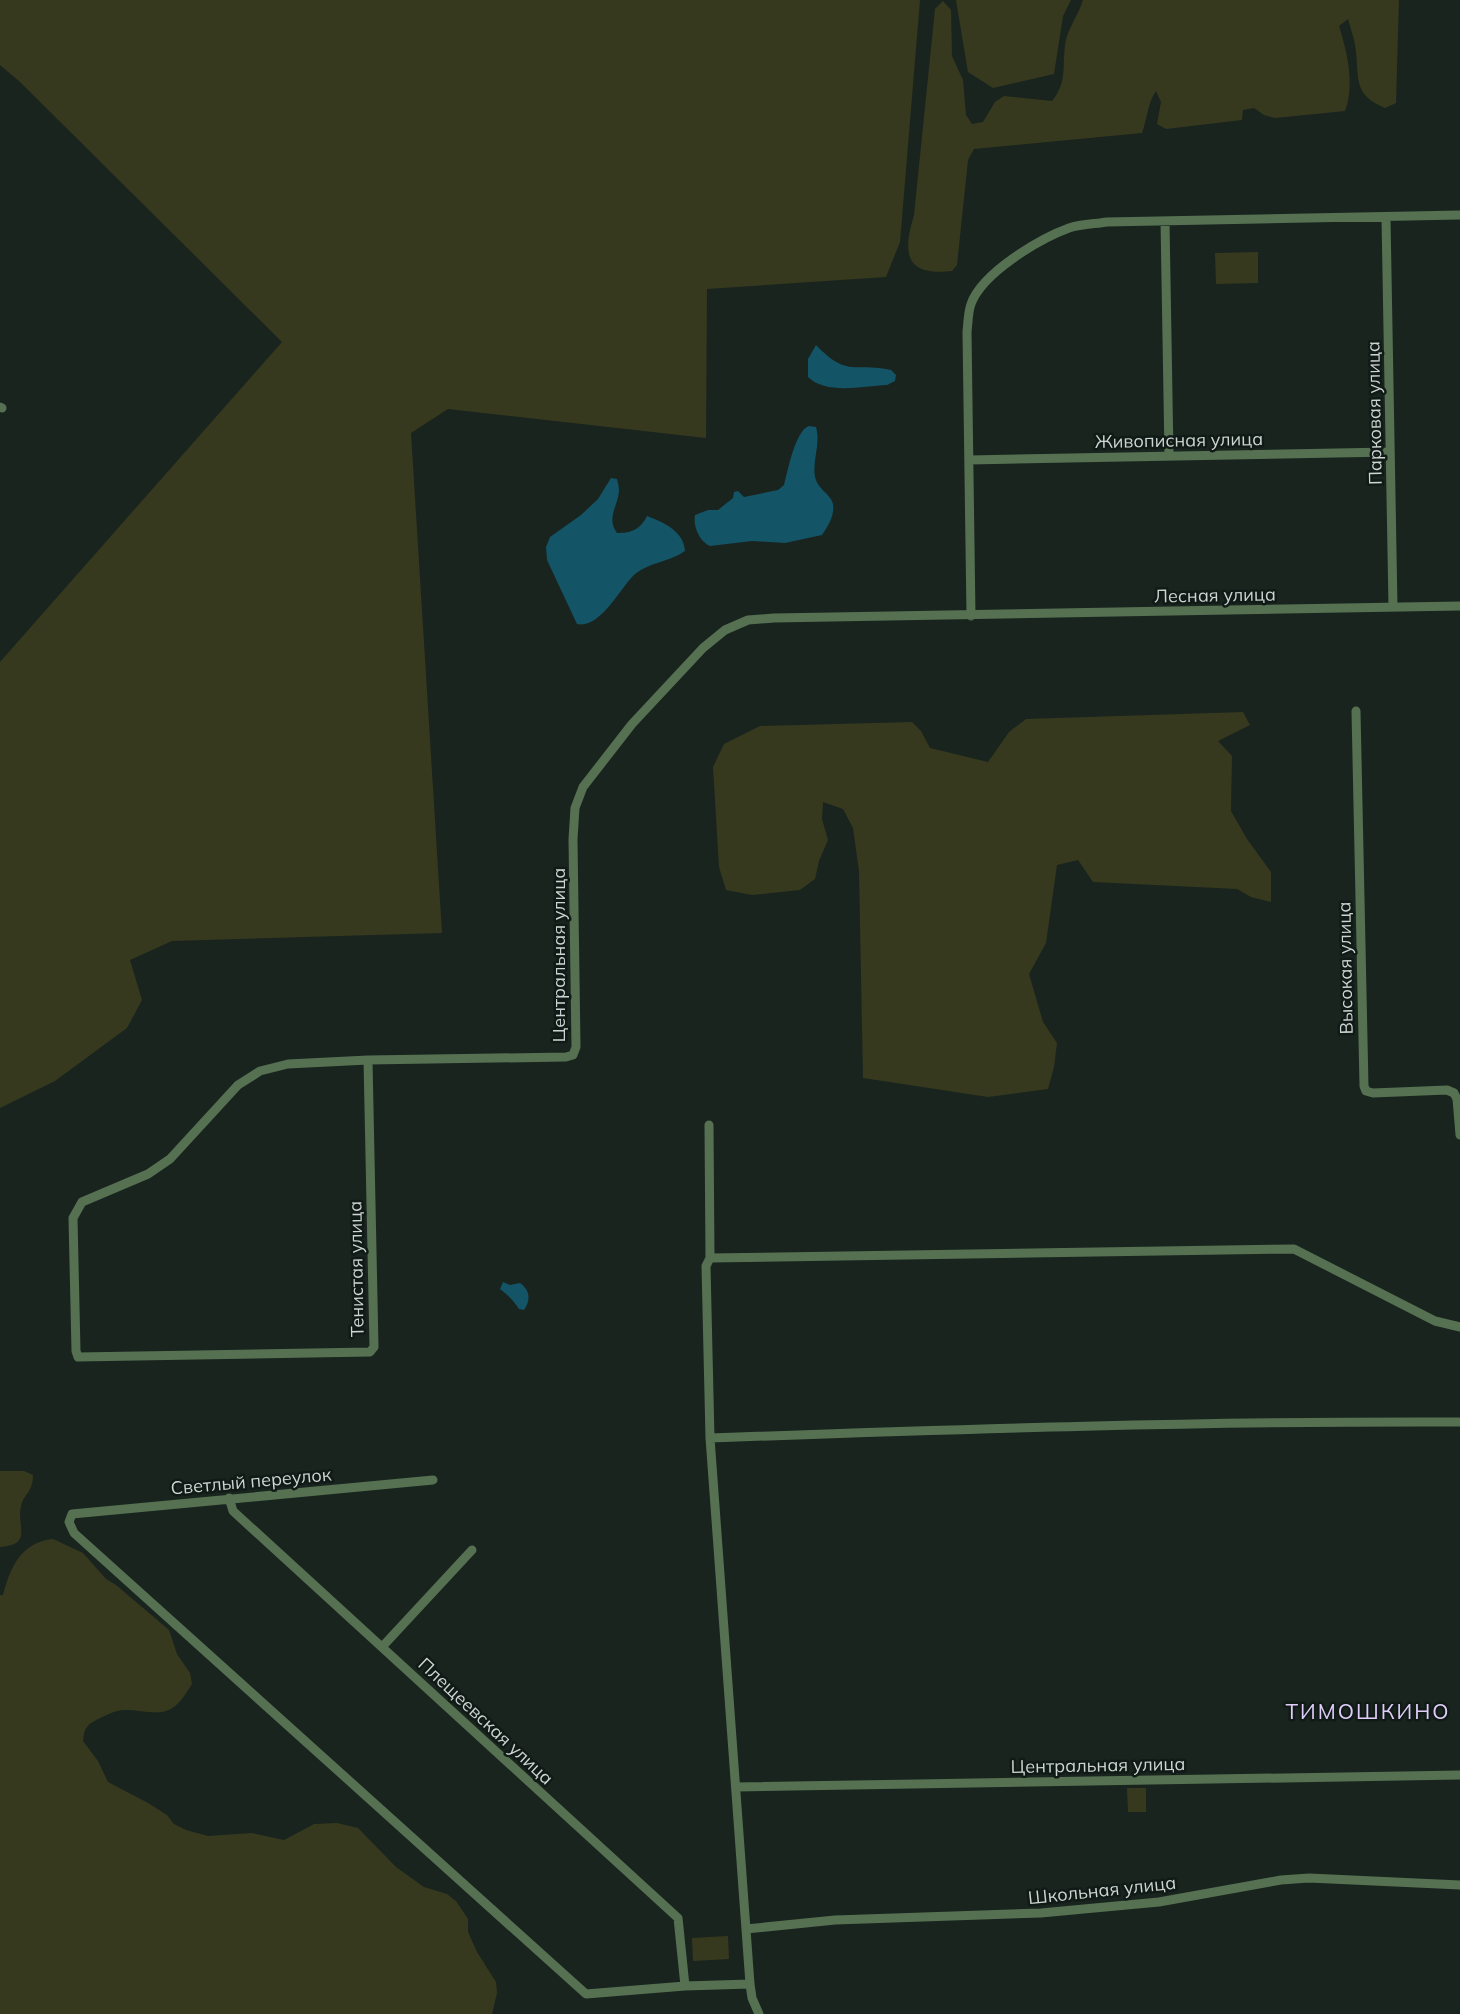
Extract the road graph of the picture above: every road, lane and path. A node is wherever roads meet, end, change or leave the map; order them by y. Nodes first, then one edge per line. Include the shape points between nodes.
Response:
1 (1460, 215) edge
2 (1386, 218) junction
3 (1166, 221) junction
4 (1390, 452) junction
5 (1169, 455) junction
6 (969, 460) junction
7 (1460, 606) edge
8 (1393, 607) junction
9 (971, 616) junction
10 (1356, 711) dead end
11 (368, 1060) junction
12 (709, 1125) dead end
13 (1460, 1135) edge
14 (710, 1258) junction
15 (1460, 1327) edge
16 (78, 1357) joint
17 (1460, 1422) edge
18 (710, 1438) junction
19 (433, 1480) dead end
20 (229, 1498) junction
21 (472, 1550) dead end
22 (382, 1647) junction
23 (1460, 1775) edge
24 (737, 1787) junction
25 (1460, 1885) edge
26 (746, 1929) junction
27 (750, 1984) junction
28 (685, 1986) junction
29 (759, 2014) edge

1 - 2 street
2 - 3 street
2 - 4 street, Парковая улица
3 - 5 street
3 - 6 street via 1072,227 1046,237 985,283 971,304 967,331
4 - 5 street, Живописная улица
4 - 8 street, Парковая улица
5 - 6 street, Живописная улица
6 - 9 street
7 - 8 street, Лесная улица
8 - 9 street, Лесная улица
9 - 11 street, Центральная улица via 774,618 748,620 724,630 632,724 583,787 575,808 573,1055
10 - 13 street, Высокая улица via 1364,1086 1373,1093 1454,1093
11 - 16 street, Центральная улица via 288,1064 260,1071 238,1085 170,1159 148,1174 82,1202 73,1218
11 - 16 street, Тенистая улица via 374,1347 370,1352
12 - 14 street
14 - 15 street via 1294,1249 1435,1321
14 - 18 street via 706,1266
17 - 18 street
18 - 24 street
19 - 20 street, Светлый переулок
20 - 22 street, Плещеевская улица via 233,1511
20 - 28 street, Светлый переулок via 72,1514 69,1522 74,1533 586,1994
21 - 22 street
22 - 28 street, Плещеевская улица via 678,1918
23 - 24 street, Центральная улица
24 - 26 street
25 - 26 street, Школьная улица via 1310,1878 1159,1902 1041,1913 835,1920
26 - 27 street
27 - 28 street
27 - 29 street

